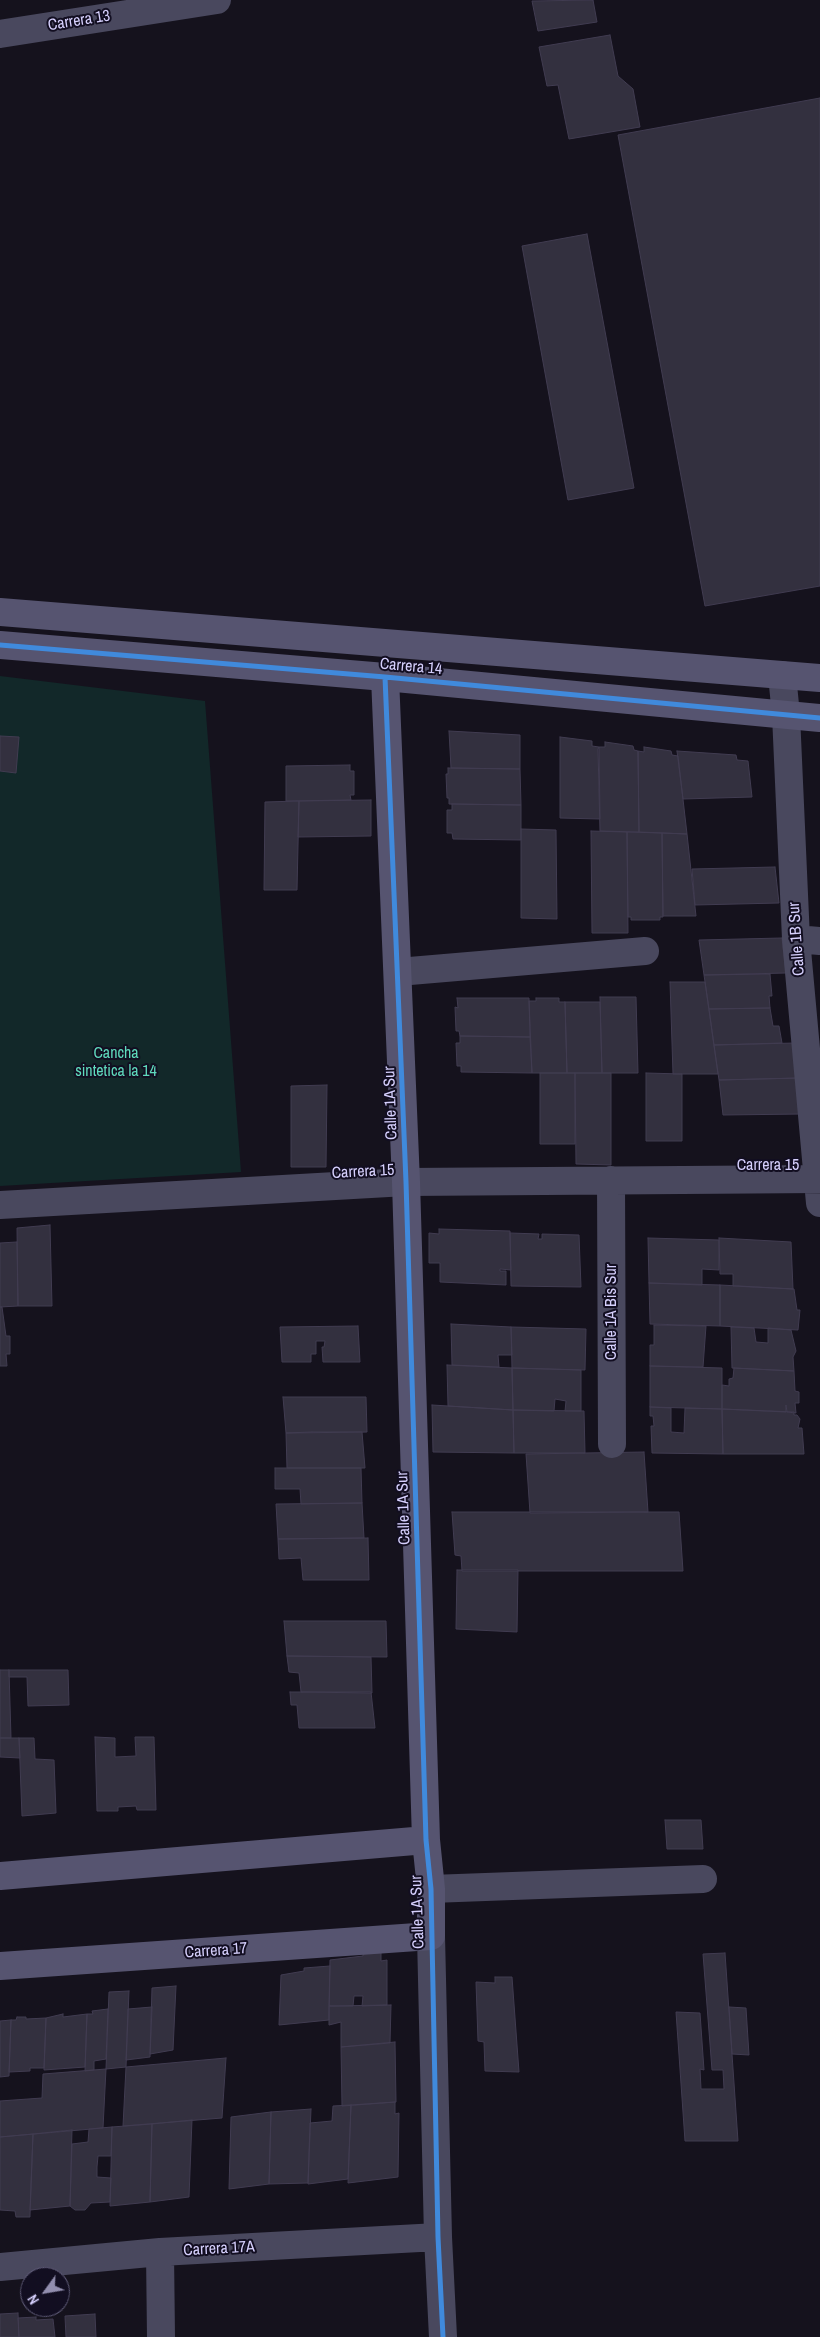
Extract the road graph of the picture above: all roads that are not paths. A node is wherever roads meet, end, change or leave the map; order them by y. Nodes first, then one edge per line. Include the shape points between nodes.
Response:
1 (217, 0) edge
2 (0, 34) edge
3 (0, 612) edge
4 (178, 627) junction
5 (0, 645) edge
6 (176, 660) junction
7 (782, 675) junction
8 (385, 677) junction
9 (820, 678) edge
10 (786, 715) junction
11 (820, 718) edge
12 (808, 940) edge
13 (645, 951) dead end
14 (398, 972) junction
15 (611, 1180) junction
16 (406, 1182) junction
17 (819, 1187) edge
18 (0, 1205) edge
19 (612, 1444) dead end
20 (426, 1840) junction
21 (0, 1876) edge
22 (703, 1879) dead end
23 (431, 1889) junction
24 (431, 1936) junction
25 (0, 1966) edge
26 (438, 2237) junction
27 (160, 2252) junction
28 (0, 2267) edge
29 (161, 2337) edge
30 (443, 2337) edge

1 - 2 street, Carrera 13
3 - 4 street, Carrera 14
4 - 6 street
4 - 7 street, Carrera 14
5 - 6 street, Carrera 14
6 - 8 street, Carrera 14
7 - 9 street, Carrera 14
7 - 10 street, Calle 1B Sur
8 - 10 street, Carrera 14
8 - 14 street, Calle 1A Sur
10 - 11 street, Carrera 14
10 - 12 street, Calle 1B Sur
12 - 17 street, Calle 1B Sur
13 - 14 street
14 - 16 street, Calle 1A Sur
15 - 16 street, Carrera 15
15 - 17 street, Carrera 15
15 - 19 street, Calle 1A Bis Sur
16 - 18 street, Carrera 15
16 - 20 street, Calle 1A Sur
20 - 21 street
20 - 23 street, Calle 1A Sur
22 - 23 street
23 - 24 street, Calle 1A Sur
24 - 25 street, Carrera 17
24 - 26 street, Calle 1A Sur
26 - 27 street, Carrera 17A
26 - 30 street, Calle 1A Sur
27 - 28 street, Carrera 17A
27 - 29 street

